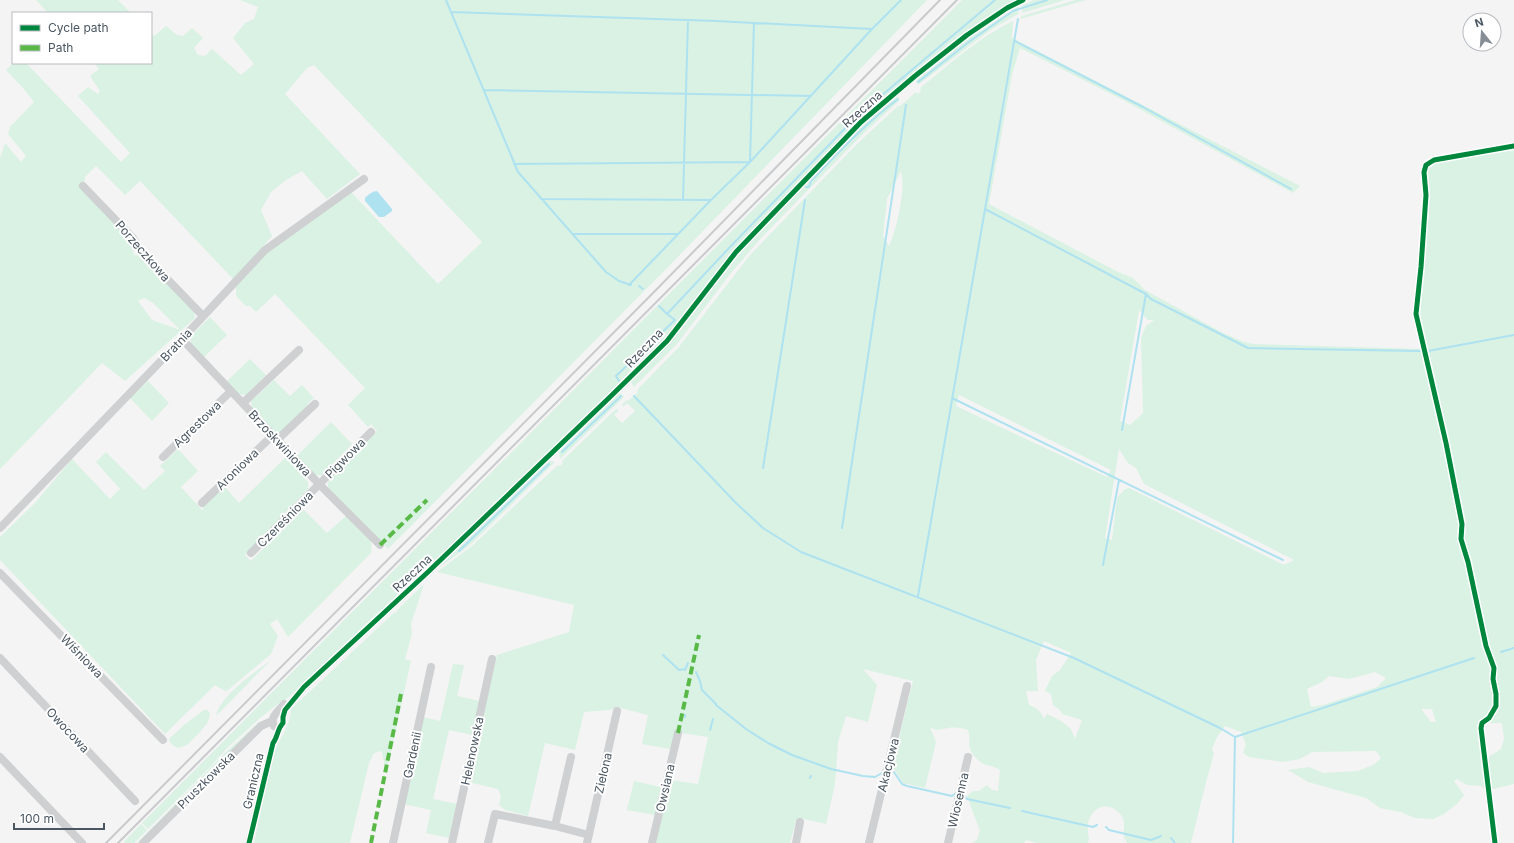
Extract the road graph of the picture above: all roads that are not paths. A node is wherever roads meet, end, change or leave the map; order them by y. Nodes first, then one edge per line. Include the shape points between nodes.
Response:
1 (1023, 0) edge
2 (364, 179) dead end
3 (83, 186) dead end
4 (203, 316) junction
5 (182, 339) junction
6 (299, 350) dead end
7 (231, 391) junction
8 (243, 403) junction
9 (315, 404) dead end
10 (371, 432) dead end
11 (275, 438) junction
12 (163, 457) dead end
13 (319, 484) junction
14 (202, 504) dead end
15 (0, 528) edge
16 (380, 545) dead end
17 (251, 553) dead end
18 (0, 573) edge
19 (0, 658) edge
20 (492, 660) dead end
21 (430, 667) dead end
22 (907, 686) dead end
23 (617, 711) dead end
24 (277, 721) junction
25 (678, 733) dead end
26 (163, 740) dead end
27 (571, 756) dead end
28 (0, 757) edge
29 (968, 757) dead end
30 (135, 801) dead end
31 (800, 822) dead end
32 (555, 826) junction
33 (588, 839) edge
34 (82, 843) edge
35 (143, 843) edge
36 (249, 843) edge
37 (393, 843) edge
38 (452, 843) edge
39 (488, 843) edge
40 (652, 843) edge
41 (796, 843) edge
42 (869, 843) edge
43 (948, 843) edge

1 - 24 street, Rzeczna via 1006,8 967,36 861,122 736,252 667,341 432,567 304,687 289,698
2 - 4 street, Bratnia via 265,250
3 - 4 street, Porzeczkowa via 133,238 143,254
4 - 5 street, Bratnia
5 - 7 street, Brzoskwiniowa
5 - 15 street, Bratnia
6 - 8 street
7 - 8 street, Brzoskwiniowa
7 - 12 street, Agrestowa
8 - 11 street, Brzoskwiniowa
9 - 11 street, Aroniowa
10 - 13 street, Pigwowa
11 - 13 street, Brzoskwiniowa
11 - 14 street, Aroniowa
13 - 16 street, Brzoskwiniowa
13 - 17 street, Czereśniowa
18 - 26 street, Wiśniowa
19 - 30 street, Owocowa
20 - 38 street, Helenowska
21 - 37 street, Gardenii
22 - 42 street, Akacjowa
23 - 33 street, Zielona
24 - 35 street, Pruszkowska via 262,724
24 - 36 street, Graniczna
25 - 40 street, Owsiana
27 - 32 street
28 - 34 street
29 - 43 street, Wiosenna
31 - 41 street
32 - 33 street, Zielona
32 - 39 street, Zielona via 495,814

